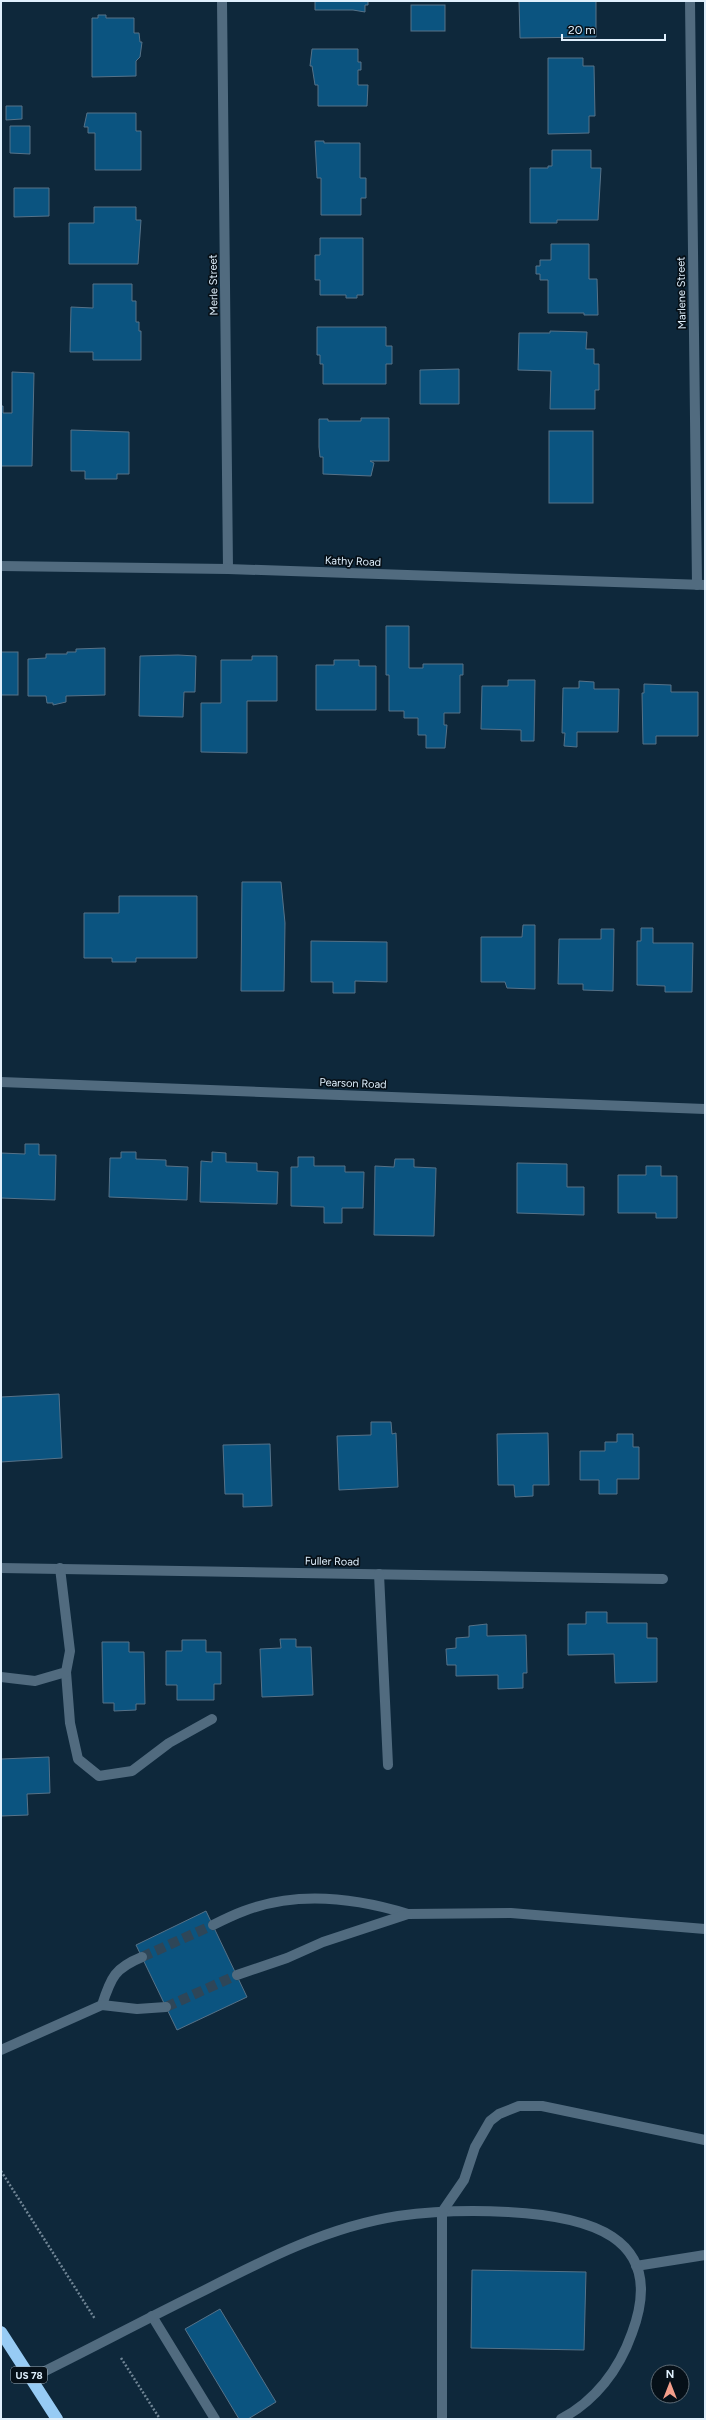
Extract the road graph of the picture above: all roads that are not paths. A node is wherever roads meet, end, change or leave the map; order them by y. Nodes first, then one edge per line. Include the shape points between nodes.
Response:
1 (222, 1) edge
2 (690, 1) edge
3 (1, 566) edge
4 (228, 569) junction
5 (701, 585) edge
6 (1, 1082) edge
7 (705, 1109) edge
8 (1, 1568) edge
9 (60, 1568) junction
10 (379, 1574) junction
11 (663, 1579) dead end
12 (66, 1672) junction
13 (1, 1677) edge
14 (212, 1719) dead end
15 (388, 1765) dead end
16 (408, 1914) junction
17 (213, 1925) tunnel mouth
18 (705, 1930) edge
19 (142, 1957) tunnel mouth
20 (237, 1975) tunnel mouth
21 (102, 2004) junction
22 (166, 2007) tunnel mouth
23 (1, 2050) edge
24 (705, 2140) edge
25 (442, 2212) junction
26 (705, 2255) edge
27 (636, 2266) junction
28 (152, 2316) junction
29 (1, 2332) edge
30 (31, 2378) junction
31 (57, 2419) edge
32 (215, 2419) edge
33 (442, 2419) edge
34 (561, 2419) edge

1 - 4 street, Merle Street
2 - 5 street, Marlene Street
3 - 4 street, Kathy Road
4 - 5 street, Kathy Road
6 - 7 street, Pearson Road
8 - 9 street, Fuller Road
9 - 10 street, Fuller Road
9 - 12 street via 70,1651
10 - 11 street, Fuller Road
10 - 15 street
12 - 13 street via 35,1681
12 - 14 street via 70,1723 78,1758 99,1776 132,1770 169,1742
16 - 17 street via 347,1900 302,1900 244,1910
16 - 18 street via 511,1913
16 - 20 street via 323,1942 287,1958
19 - 21 street via 124,1965 114,1977
21 - 22 street via 137,2009
21 - 23 street
24 - 25 street via 555,2107 519,2106 499,2114 487,2125 475,2147 464,2180
25 - 27 street via 532,2213 577,2220 612,2236 626,2249
25 - 28 street via 397,2216 337,2230 280,2252
25 - 33 street
26 - 27 street
27 - 34 street via 640,2304 629,2342 602,2387 588,2401
28 - 30 street
28 - 32 street
29 - 30 highway, US 78
30 - 31 highway, US 78

